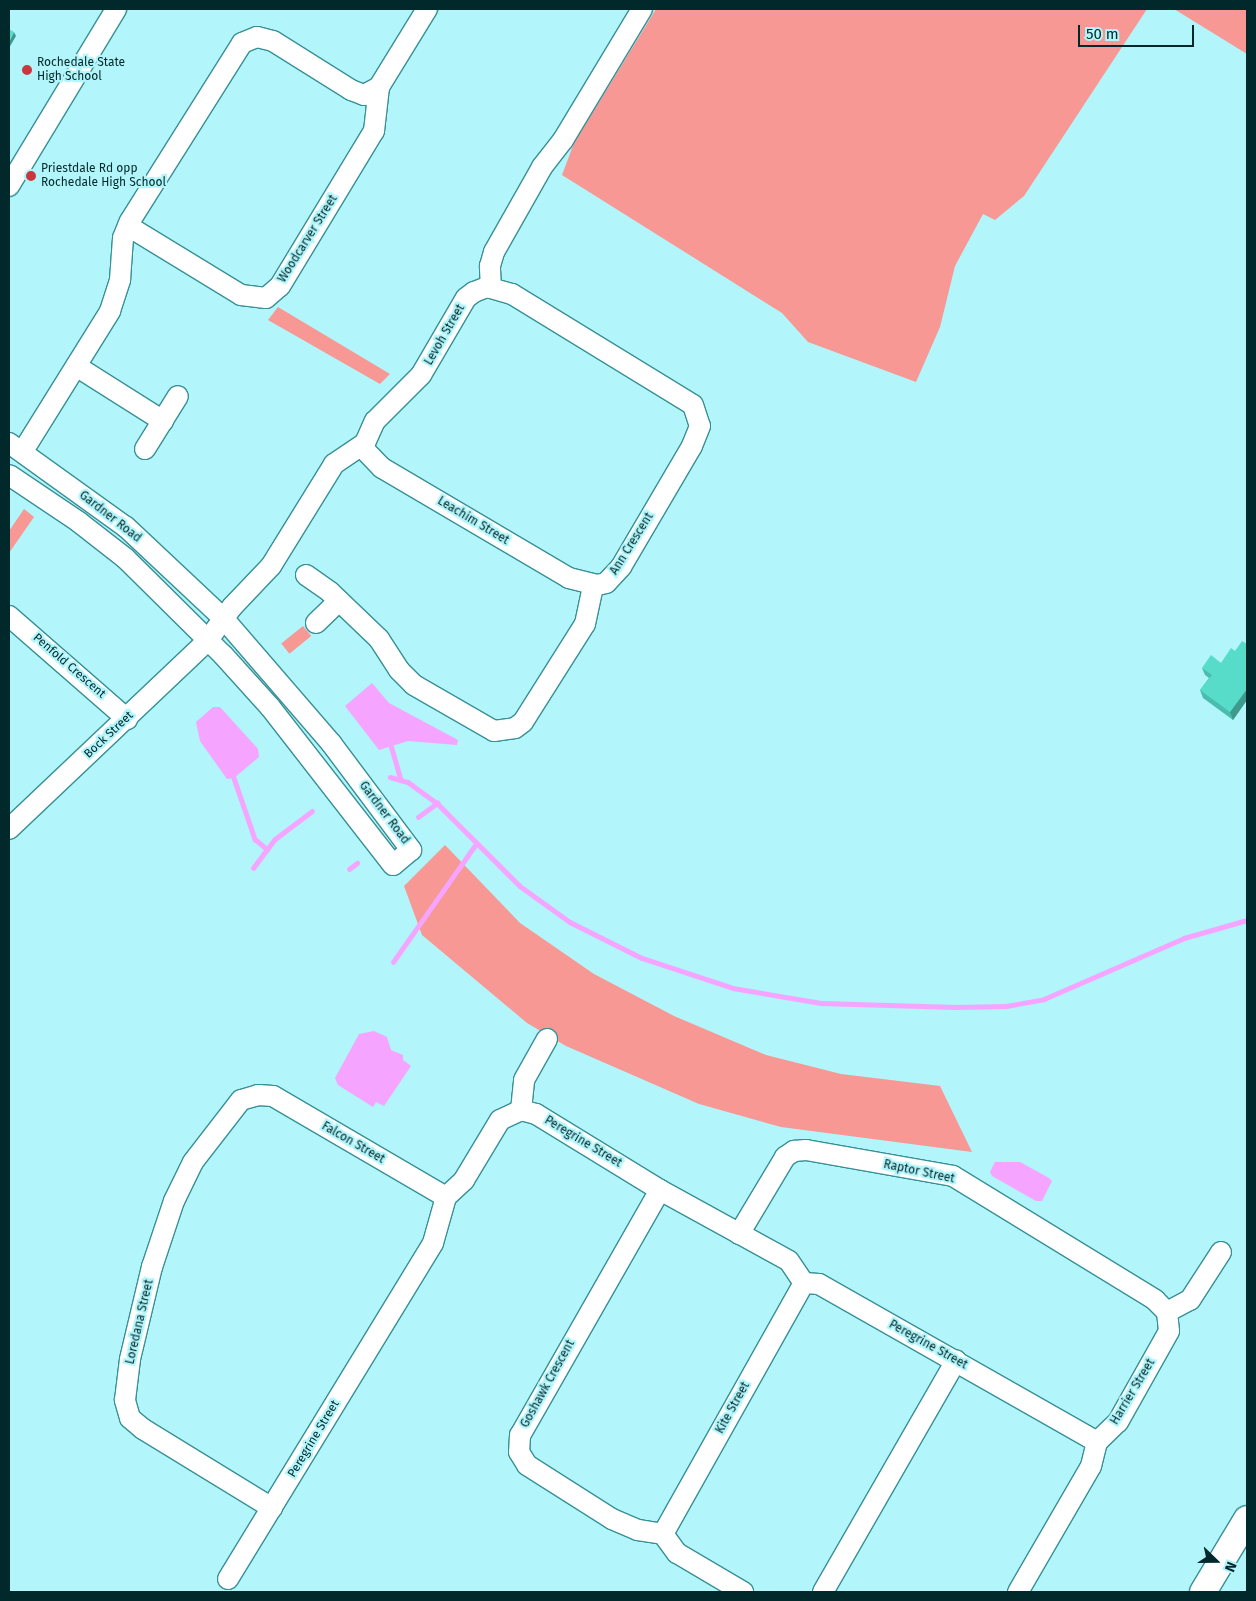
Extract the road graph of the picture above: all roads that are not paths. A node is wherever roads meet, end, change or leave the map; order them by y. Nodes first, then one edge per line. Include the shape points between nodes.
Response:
1 (116, 9) edge
2 (427, 9) edge
3 (642, 9) edge
4 (379, 87) junction
5 (9, 186) edge
6 (128, 226) junction
7 (491, 288) junction
8 (76, 366) junction
9 (178, 396) dead end
10 (163, 421) junction
11 (361, 446) junction
12 (16, 447) edge
13 (146, 449) dead end
14 (9, 475) edge
15 (306, 575) dead end
16 (593, 585) junction
17 (339, 601) junction
18 (9, 616) edge
19 (224, 619) junction
20 (316, 623) dead end
21 (208, 640) junction
22 (128, 719) junction
23 (9, 829) edge
24 (548, 1039) dead end
25 (258, 1095) joint
26 (521, 1110) junction
27 (660, 1190) junction
28 (446, 1197) junction
29 (739, 1234) junction
30 (1221, 1252) dead end
31 (804, 1283) junction
32 (1167, 1312) junction
33 (956, 1361) junction
34 (1097, 1442) junction
35 (272, 1508) junction
36 (1247, 1519) edge
37 (663, 1534) junction
38 (228, 1580) dead end
39 (742, 1592) edge
40 (823, 1592) edge
41 (1018, 1592) edge
42 (1203, 1592) edge

1 - 5 street
2 - 4 street, Woodcarver Street
3 - 7 street via 563,140 542,167 494,252 490,266
4 - 6 street via 364,94 351,90 272,42 257,37 242,43
4 - 6 street, Woodcarver Street via 374,131 280,286 266,298 241,295
6 - 8 street via 123,238 120,280 110,311
7 - 11 street, Levoh Street via 474,292 466,298 421,375 375,421
7 - 16 street, Ann Crescent via 512,294 693,405 698,414 700,426 692,446 621,567 606,582
8 - 10 street
8 - 12 street
9 - 10 street
10 - 13 street
11 - 16 street, Leachim Street via 382,468 569,578
11 - 19 street, Levoh Street via 334,464 272,566
12 - 19 street, Gardner Road via 126,527
14 - 21 street, Gardner Road via 79,522 125,558
15 - 17 street
16 - 17 street via 585,624 523,722 504,731 484,728 414,685 399,670 379,639
17 - 20 street
18 - 22 street, Penfold Crescent
19 - 21 street, Levoh Street
19 - 21 street, Gardner Road via 331,743 411,850 393,865 270,707
21 - 22 street, Bock Street
22 - 23 street, Bock Street
24 - 26 street via 524,1080
25 - 28 street, Falcon Street via 272,1096
25 - 35 street, Loredana Street via 241,1100 227,1115 202,1148 174,1201 152,1267 130,1359 126,1400 130,1418 143,1429
26 - 27 street, Peregrine Street via 536,1114
26 - 28 street via 500,1120 464,1180
27 - 29 street, Peregrine Street
27 - 37 street, Goshawk Crescent via 520,1435 519,1452 527,1465 612,1519 638,1530
28 - 35 street, Peregrine Street via 433,1243
29 - 31 street, Peregrine Street via 789,1261
29 - 32 street, Raptor Street via 785,1157 794,1151 806,1150 954,1176 1155,1300
30 - 32 street via 1195,1294
31 - 33 street, Peregrine Street via 819,1284
31 - 37 street, Kite Street
32 - 34 street, Harrier Street via 1169,1330 1118,1422
33 - 34 street, Peregrine Street
33 - 40 street
34 - 41 street via 1091,1466
35 - 38 street, Peregrine Street
36 - 42 main road
37 - 39 street via 677,1553

